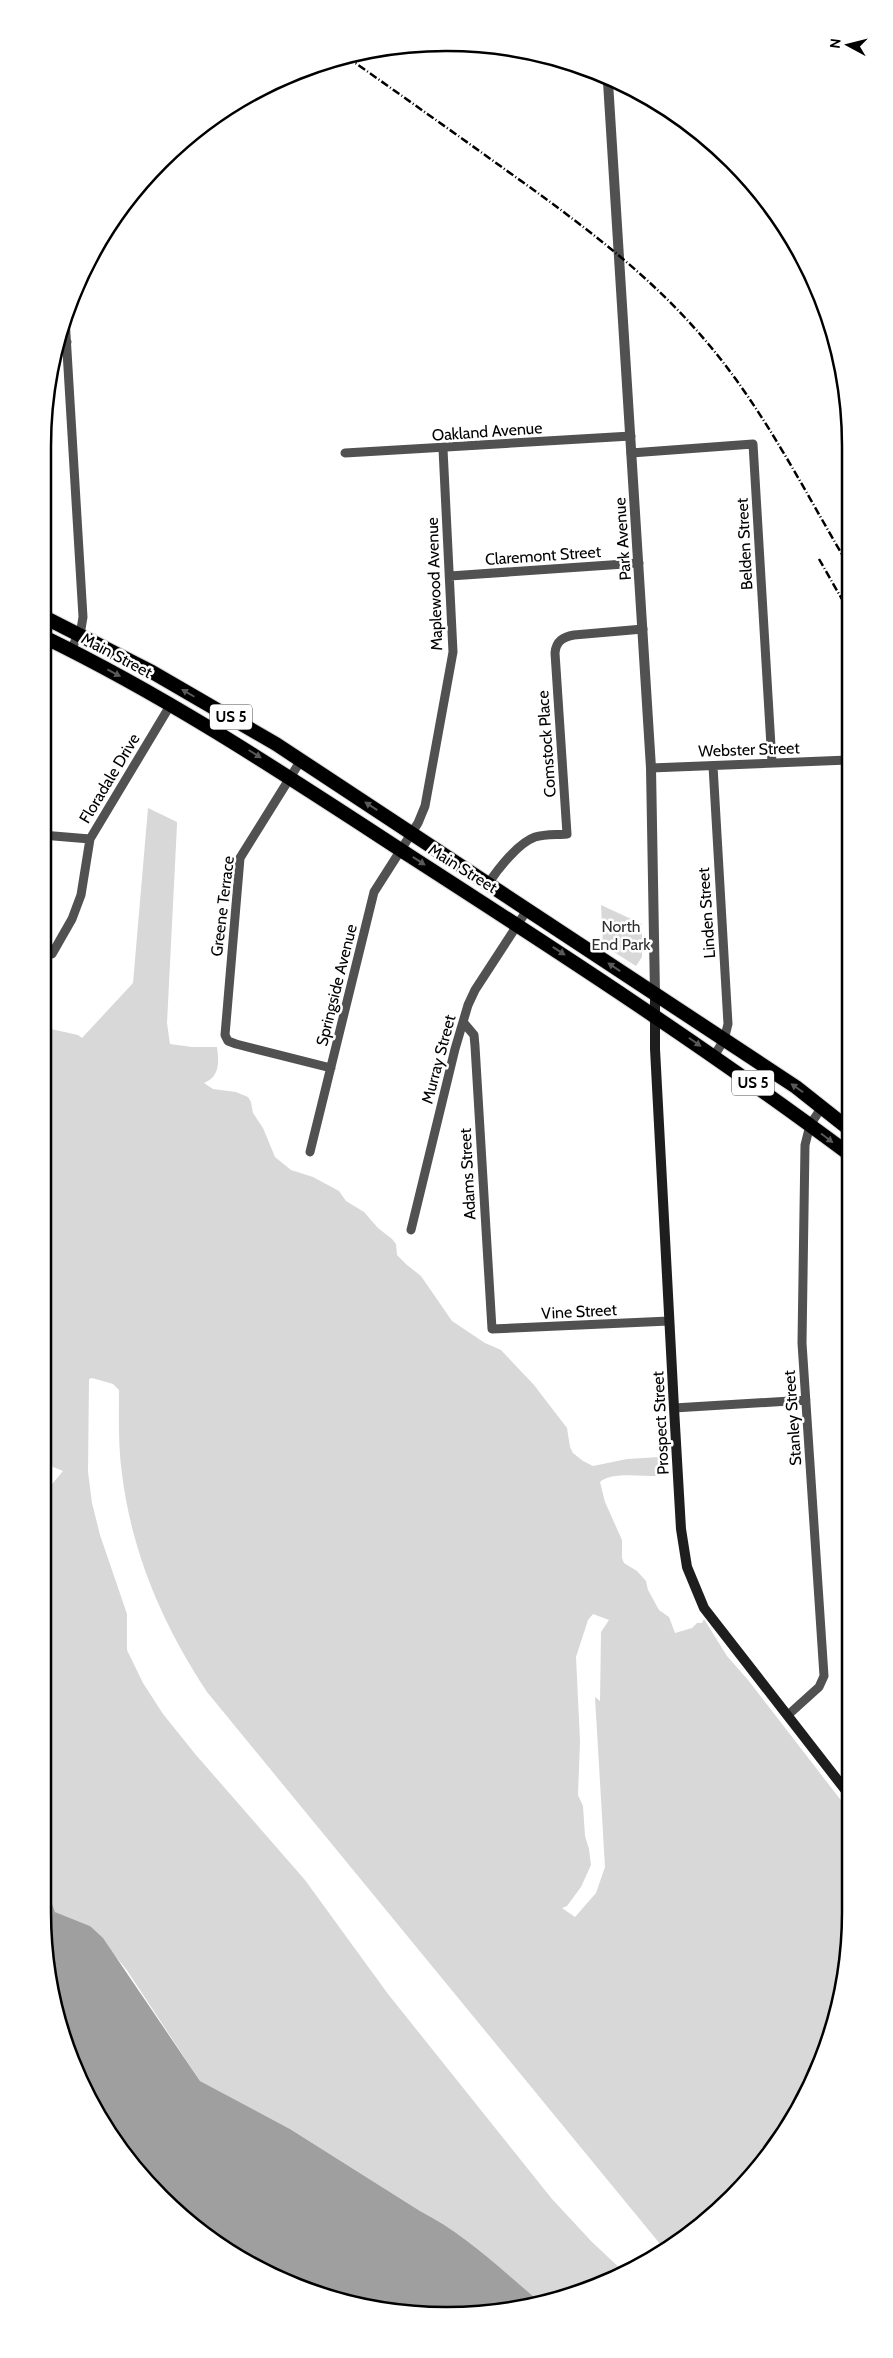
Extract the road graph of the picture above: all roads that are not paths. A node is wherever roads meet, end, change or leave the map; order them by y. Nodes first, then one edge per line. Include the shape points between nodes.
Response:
1 (608, 86) edge
2 (67, 338) edge
3 (67, 342) joint
4 (631, 436) junction
5 (443, 449) junction
6 (345, 453) dead end
7 (631, 453) junction
8 (638, 563) junction
9 (450, 576) junction
10 (51, 620) edge
11 (643, 629) junction
12 (79, 634) junction
13 (51, 640) edge
14 (71, 650) junction
15 (171, 704) junction
16 (301, 760) junction
17 (842, 760) edge
18 (772, 764) junction
19 (713, 766) junction
20 (651, 768) junction
21 (290, 777) junction
22 (411, 833) junction
23 (51, 836) edge
24 (90, 839) junction
25 (400, 849) junction
26 (488, 884) junction
27 (527, 910) junction
28 (518, 924) junction
29 (52, 954) dead end
30 (655, 994) junction
31 (655, 1015) junction
32 (463, 1022) junction
33 (724, 1040) junction
34 (714, 1056) junction
35 (331, 1068) junction
36 (822, 1107) junction
37 (842, 1123) edge
38 (810, 1125) junction
39 (842, 1149) edge
40 (310, 1152) dead end
41 (411, 1230) dead end
42 (669, 1321) junction
43 (492, 1329) joint
44 (806, 1400) junction
45 (674, 1408) junction
46 (788, 1715) junction
47 (842, 1786) edge

1 - 4 street, Park Avenue
2 - 3 street
3 - 12 street via 83,617
4 - 5 street, Oakland Avenue
4 - 7 street, Park Avenue
5 - 6 street, Oakland Avenue
5 - 9 street, Maplewood Avenue
7 - 8 street, Park Avenue
7 - 18 street, Belden Street via 753,444
8 - 9 street, Claremont Street
8 - 11 street, Park Avenue
9 - 22 street, Maplewood Avenue via 452,663 425,806
10 - 12 highway, Main Street / US 5
11 - 20 street, Park Avenue
11 - 26 street, Comstock Place via 574,635 558,643 555,653 567,834 529,840 503,864
12 - 14 street
16 -> 12 highway, Main Street / US 5 via 196,697
13 - 14 highway, Main Street / US 5
14 -> 15 highway, Main Street / US 5
15 -> 21 highway, Main Street / US 5
15 - 24 street, Floradale Drive
16 - 21 street, Greene Terrace
22 -> 16 highway, Main Street / US 5
17 - 18 street, Webster Street
18 - 19 street, Webster Street
19 - 20 street, Webster Street
19 - 33 street, Linden Street via 728,1024
20 - 30 street, Park Avenue
21 - 25 highway, Main Street / US 5
21 - 35 street, Greene Terrace via 240,858 225,1036 228,1041
22 - 25 street, Springside Avenue
22 - 26 highway, Main Street / US 5
23 - 24 street
24 - 29 street, Floradale Drive via 81,896
25 -> 28 highway, Main Street / US 5
25 - 35 street, Springside Avenue via 374,892
26 - 27 highway, Main Street / US 5
27 - 28 street, Murray Street
30 -> 27 highway, Main Street / US 5
28 -> 31 highway, Main Street / US 5
28 - 32 street, Murray Street via 475,990
30 - 31 main road, Prospect Street
30 - 33 highway, Main Street / US 5
31 -> 34 highway, Main Street / US 5
31 - 42 main road, Prospect Street
32 - 41 street, Murray Street
32 - 43 street, Adams Street via 474,1035
33 - 34 street, Linden Street
36 -> 33 highway, Main Street / US 5
34 - 38 highway, Main Street / US 5
35 - 40 street, Springside Avenue
36 - 37 highway, Main Street / US 5
36 - 38 street, Stanley Street
38 -> 39 highway, Main Street / US 5
38 - 44 street, Stanley Street via 806,1145 802,1333
42 - 43 street, Vine Street
42 - 45 main road, Prospect Street
44 - 45 street
44 - 46 street, Stanley Street via 824,1678 820,1687
45 - 46 main road, Prospect Street via 683,1546 691,1580 704,1608
46 - 47 main road, Prospect Street

